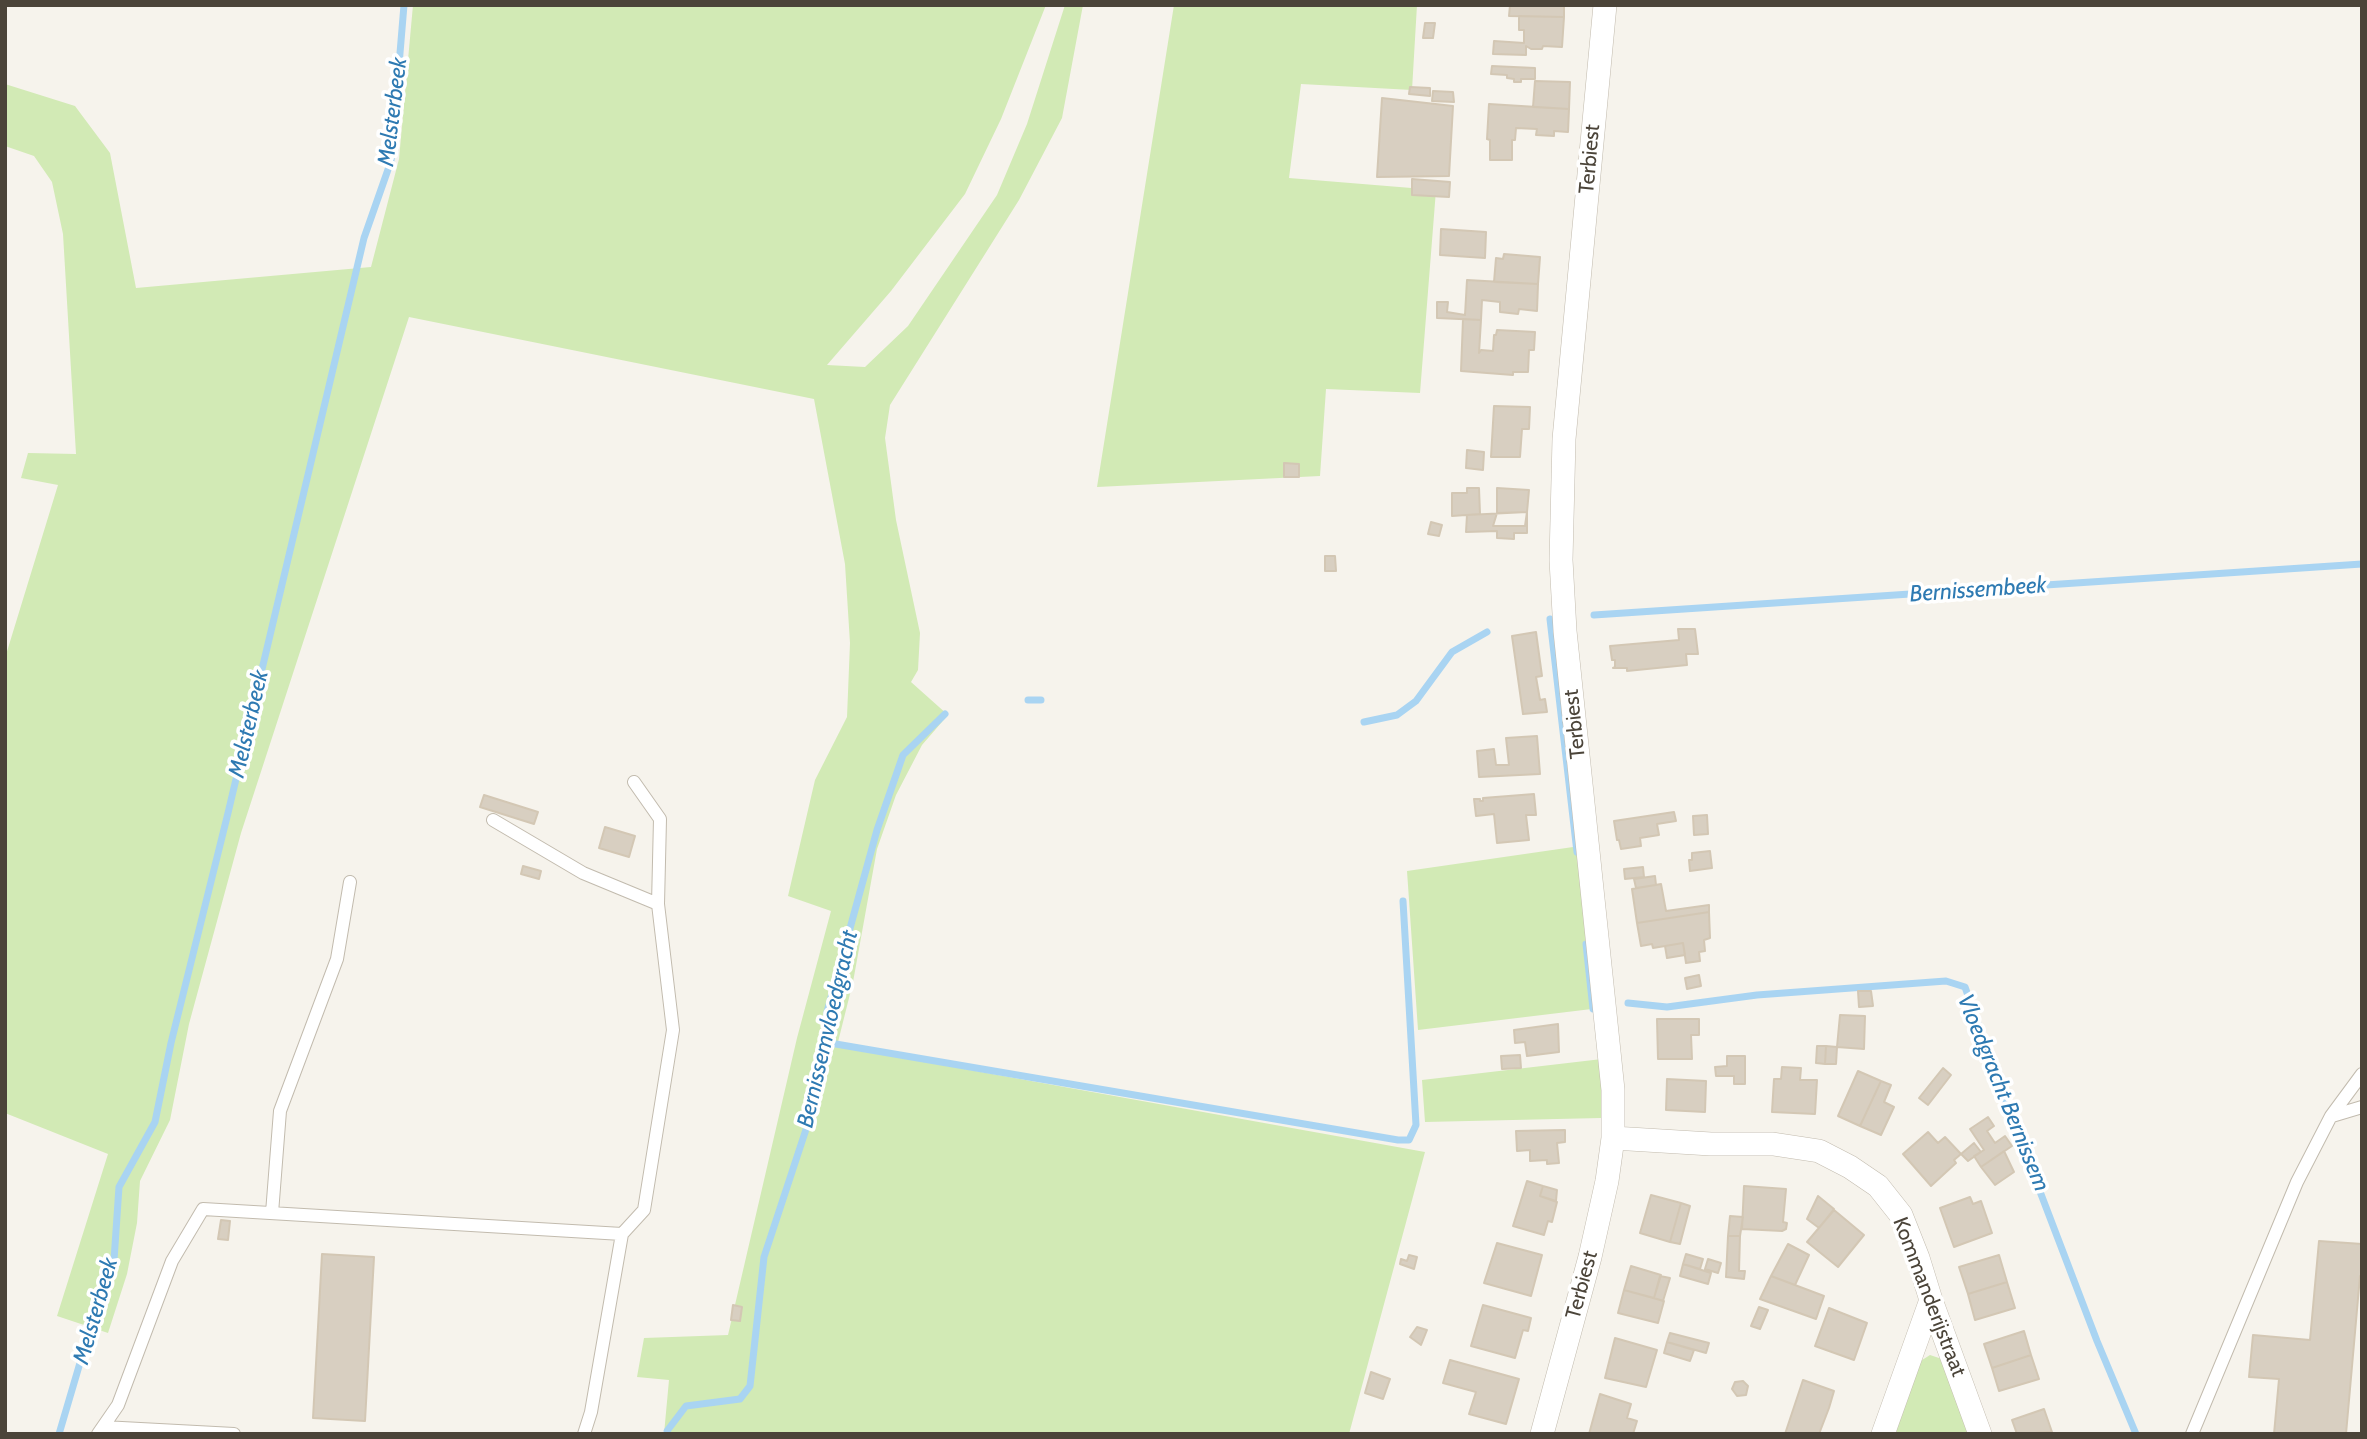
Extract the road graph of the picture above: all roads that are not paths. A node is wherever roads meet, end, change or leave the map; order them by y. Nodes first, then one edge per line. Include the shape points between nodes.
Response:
1 (1605, 5) edge
2 (634, 782) dead end
3 (493, 820) dead end
4 (350, 881) dead end
5 (658, 904) junction
6 (2362, 1074) edge
7 (2362, 1107) edge
8 (2331, 1116) junction
9 (1613, 1138) junction
10 (272, 1213) junction
11 (622, 1234) junction
12 (1931, 1300) junction
13 (100, 1430) edge
14 (234, 1434) edge
15 (584, 1434) edge
16 (1542, 1434) edge
17 (1884, 1434) edge
18 (1980, 1434) edge
19 (2192, 1434) edge

1 - 9 street, Terbiest via 1564,439 1561,560 1613,1090
2 - 5 lane via 660,819
3 - 5 lane via 583,873
4 - 10 lane via 337,959 280,1111
5 - 11 lane via 673,1030 644,1210
6 - 8 lane
7 - 8 lane
8 - 19 lane via 2297,1182
9 - 12 street, Kommanderijstraat via 1773,1144 1819,1151 1878,1186 1901,1215
9 - 16 street, Terbiest via 1590,1257
10 - 11 lane
10 - 13 lane via 202,1209 172,1261 118,1405
11 - 15 lane
12 - 17 street
12 - 18 street, Kommanderijstraat
13 - 14 lane

